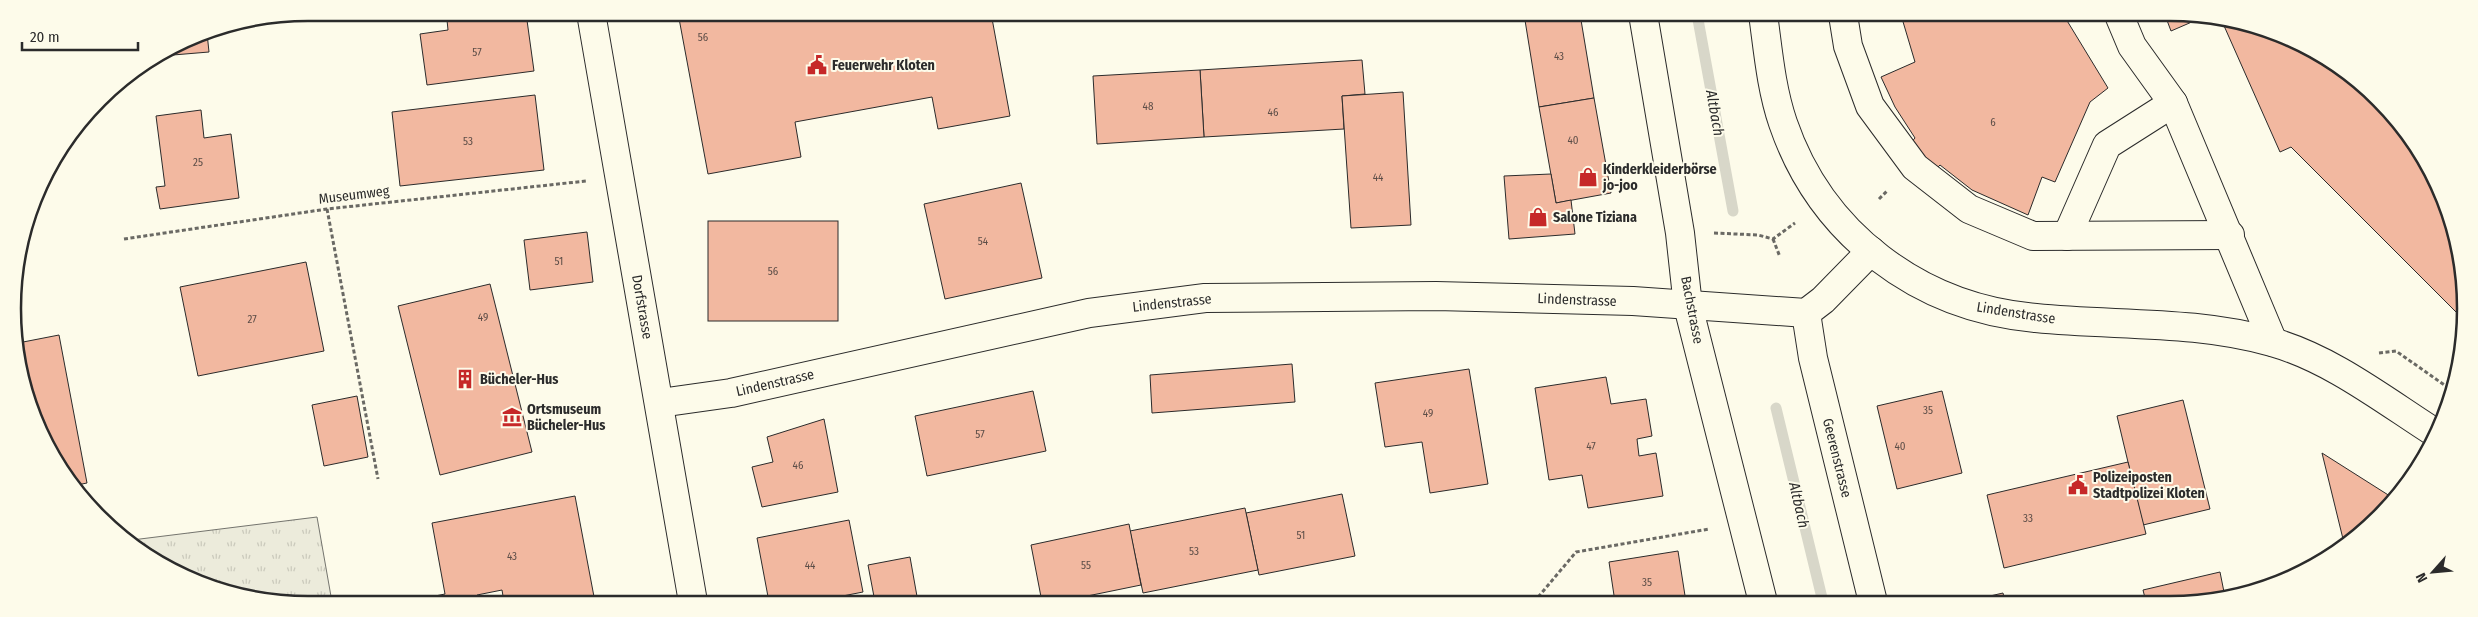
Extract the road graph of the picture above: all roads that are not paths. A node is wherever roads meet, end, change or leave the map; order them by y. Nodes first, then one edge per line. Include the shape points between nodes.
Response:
1 (591, 21) edge
2 (1644, 21) edge
3 (1764, 21) edge
4 (1844, 21) edge
5 (2122, 21) edge
6 (2173, 104) junction
7 (2067, 236) junction
8 (2230, 236) junction
9 (1871, 252) junction
10 (1688, 306) junction
11 (1806, 314) junction
12 (2273, 342) junction
13 (660, 404) junction
14 (2430, 429) edge
15 (692, 596) edge
16 (1761, 596) edge
17 (1872, 596) edge

1 - 13 street, Dorfstrasse
2 - 10 street, Bachstrasse via 1680,233
3 - 9 street, Lindenstrasse via 1774,91 1792,148 1823,203
4 - 7 street via 1848,46 1870,106 1915,166 1969,209 2033,236
5 - 6 street via 2132,46
6 - 7 street via 2107,145
6 - 8 street
7 - 8 street
8 - 12 street
9 - 11 street
9 - 12 street, Lindenstrasse via 1903,275 1945,297 2000,313 2192,327
10 - 11 street, Lindenstrasse
10 - 13 street, Lindenstrasse via 1633,301 1436,296 1205,298 1089,313 731,393
10 - 16 street, Bachstrasse
11 - 17 street, Geerenstrasse via 1813,358
12 - 14 street, Lindenstrasse via 2338,371
13 - 15 street, Dorfstrasse

